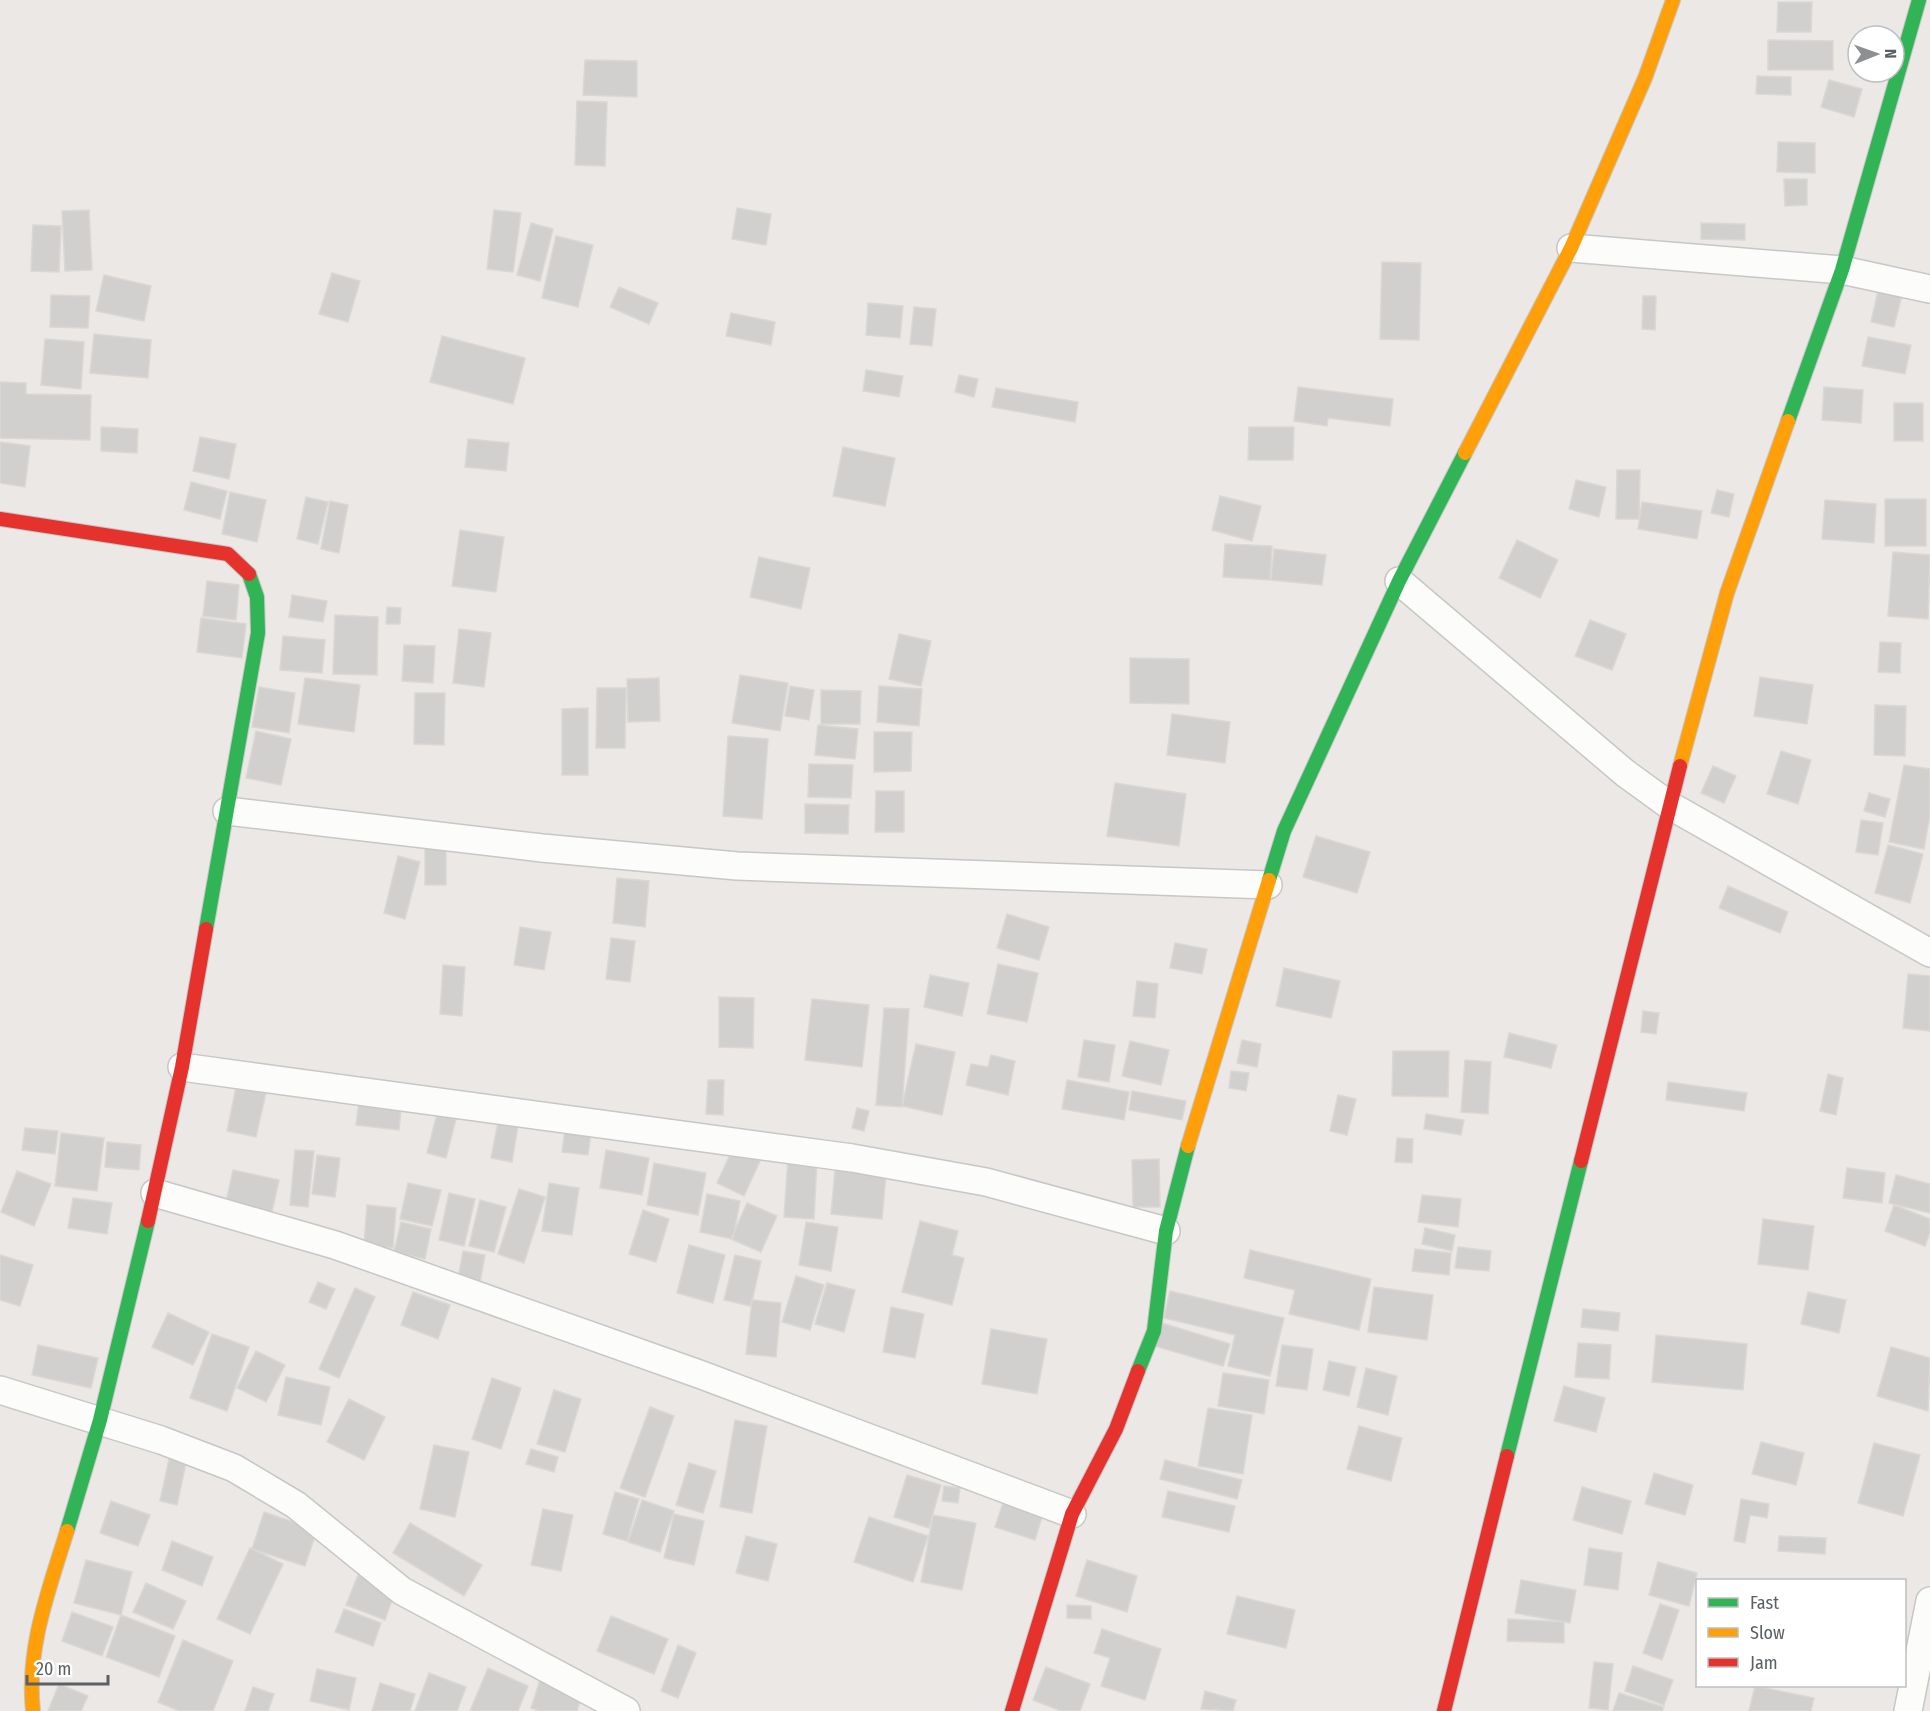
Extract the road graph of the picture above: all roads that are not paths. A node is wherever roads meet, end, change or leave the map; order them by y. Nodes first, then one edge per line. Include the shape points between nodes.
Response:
1 (1673, 0) edge
2 (1919, 0) edge
3 (1570, 248) junction
4 (1842, 270) junction
5 (1930, 290) edge
6 (0, 519) edge
7 (1399, 581) junction
8 (1669, 805) junction
9 (227, 811) junction
10 (1268, 885) junction
11 (1930, 953) edge
12 (182, 1067) junction
13 (155, 1193) junction
14 (1166, 1231) junction
15 (0, 1390) edge
16 (99, 1420) junction
17 (1072, 1514) junction
18 (1930, 1601) edge
19 (33, 1711) edge
20 (626, 1711) edge
21 (1012, 1711) edge
22 (1444, 1711) edge
23 (1908, 1711) edge

1 - 3 street via 1645,78
2 - 4 street
3 - 4 street
3 - 7 street
4 - 5 street
4 - 8 street via 1727,593
6 - 9 street via 228,554 249,570 256,590 258,633
7 - 8 street via 1625,773
7 - 10 street via 1284,831
8 - 11 street
8 - 22 street
9 - 10 street via 542,848 737,866
9 - 12 street
10 - 14 street via 1195,1118
12 - 13 street
12 - 14 street via 852,1158 986,1182
13 - 16 street
13 - 17 street via 335,1245 857,1431
14 - 17 street via 1154,1331 1116,1429
15 - 16 street
16 - 19 street via 36,1634 30,1684
16 - 20 street via 234,1468 296,1504 402,1591
17 - 21 street
18 - 23 street

